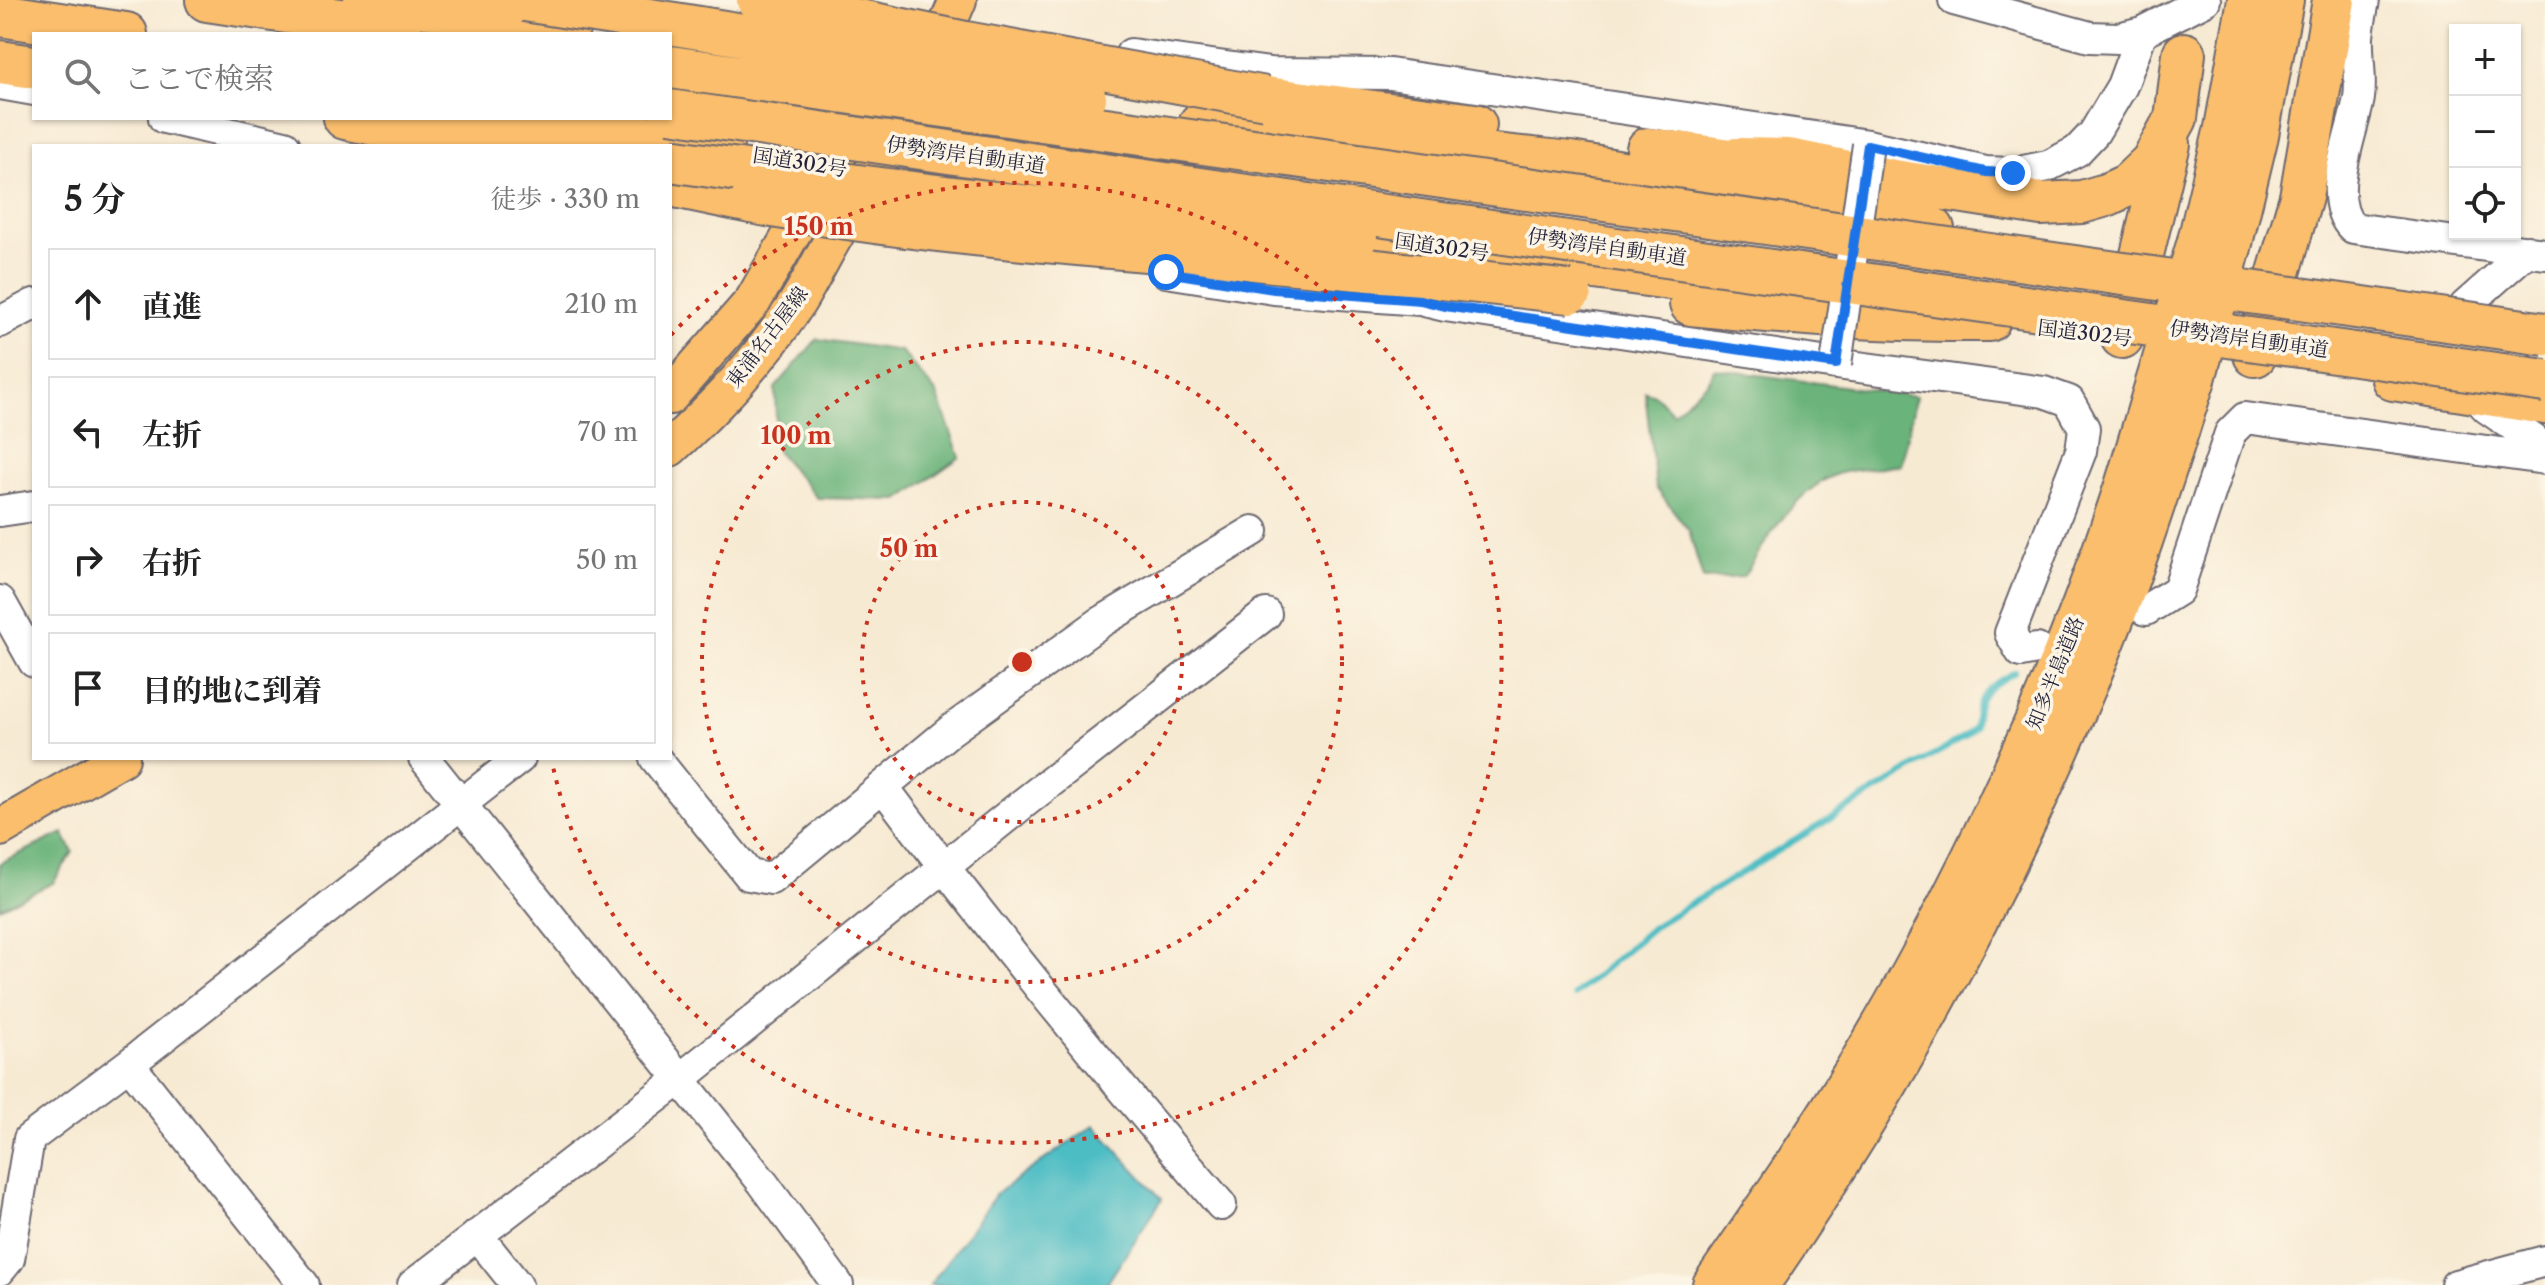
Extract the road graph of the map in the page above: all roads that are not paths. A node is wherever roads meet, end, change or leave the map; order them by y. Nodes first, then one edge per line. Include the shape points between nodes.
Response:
1 (207, 0) edge
2 (365, 0) edge
3 (525, 0) edge
4 (758, 0) edge
5 (768, 0) edge
6 (2205, 0) edge
7 (2249, 0) edge
8 (2282, 0) edge
9 (2334, 0) edge
10 (2364, 0) edge
11 (1973, 2) edge
12 (947, 10) edge
13 (0, 15) edge
14 (113, 32) edge
15 (423, 32) edge
16 (635, 32) edge
17 (2142, 32) junction
18 (0, 33) edge
19 (672, 36) edge
20 (32, 38) edge
21 (718, 42) junction
22 (2184, 54) dead end
23 (0, 62) edge
24 (32, 67) edge
25 (672, 67) edge
26 (906, 75) junction
27 (0, 84) edge
28 (32, 90) edge
29 (672, 99) edge
30 (2176, 118) junction
31 (173, 120) edge
32 (355, 120) edge
33 (400, 120) edge
34 (546, 120) edge
35 (655, 134) edge
36 (276, 144) edge
37 (470, 144) edge
38 (561, 144) edge
39 (1868, 145) junction
40 (1724, 159) junction
41 (830, 167) junction
42 (873, 173) junction
43 (672, 185) edge
44 (1588, 197) junction
45 (672, 200) edge
46 (1825, 207) junction
47 (796, 224) junction
48 (2214, 244) junction
49 (2536, 252) edge
50 (2140, 259) junction
51 (1166, 272) dead end
52 (2276, 280) junction
53 (32, 305) edge
54 (2465, 306) junction
55 (2545, 316) edge
56 (1989, 320) junction
57 (0, 322) edge
58 (2545, 334) edge
59 (2122, 337) junction
60 (2255, 355) junction
61 (1836, 364) junction
62 (2178, 375) junction
63 (2545, 381) edge
64 (2473, 393) junction
65 (672, 394) edge
66 (2545, 403) edge
67 (672, 446) edge
68 (2545, 459) edge
69 (32, 506) edge
70 (0, 511) edge
71 (1253, 531) dead end
72 (0, 601) edge
73 (2146, 610) dead end
74 (1266, 614) dead end
75 (2037, 649) dead end
76 (32, 658) edge
77 (426, 760) edge
78 (517, 760) edge
79 (657, 760) edge
80 (102, 763) edge
81 (884, 788) junction
82 (461, 804) junction
83 (0, 828) edge
84 (944, 868) junction
85 (129, 1064) junction
86 (679, 1080) junction
87 (1221, 1205) dead end
88 (477, 1235) junction
89 (2545, 1261) edge
90 (0, 1270) edge
91 (304, 1285) edge
92 (413, 1285) edge
93 (517, 1285) edge
94 (838, 1285) edge
95 (1714, 1285) edge
96 (1757, 1285) edge
97 (2456, 1285) edge

1 - 15 highway
2 - 16 highway
3 - 44 highway, bridge via 797,44
4 - 40 highway, bridge via 1266,98
5 - 21 street
6 - 17 street
7 - 48 highway, 知多半島道路 via 2226,128
8 - 48 highway, 知多半島道路 via 2257,135
9 - 52 highway via 2301,197
10 - 49 street via 2358,37 2360,95 2340,181 2344,220 2353,228
11 - 17 street via 2090,37
12 - 26 main road, 東浦名古屋線
12 - 39 street via 1270,73 1390,74
13 - 14 highway
17 - 39 street via 2122,86 2094,133 2077,151 2048,166 1986,172
18 - 20 highway
19 - 21 highway
21 - 26 highway
21 - 29 street
22 - 30 highway
23 - 24 highway
25 - 44 highway, bridge
26 - 41 main road, 東浦名古屋線
26 - 42 main road, 東浦名古屋線
26 - 46 highway via 1188,122 1570,163
27 - 28 street
30 - 40 highway via 2152,162 2128,185 2082,202 2041,204 1789,160
30 - 50 highway
31 - 36 street
32 - 37 highway
33 - 38 highway
34 - 35 highway, 国道302号
35 - 41 highway, 国道302号
35 - 63 highway, 伊勢湾岸自動車道, bridge via 956,199 1115,218 1799,274
39 - 61 street, bridge
40 - 46 highway
41 - 42 highway, 国道302号
41 - 47 main road, 東浦名古屋線
42 - 56 highway, 国道302号
42 - 67 main road, 東浦名古屋線 via 795,306 753,362
43 - 56 highway, bridge via 947,233 1829,316
44 - 58 highway, bridge
45 - 47 street
46 - 50 highway
47 - 65 main road, 東浦名古屋線 via 753,301
48 - 62 highway, 知多半島道路, bridge
49 - 54 street
50 - 52 highway
50 - 59 highway
51 - 61 street via 1274,289 1420,300
52 - 54 highway
52 - 60 highway
53 - 57 street
54 - 55 highway
56 - 59 highway, 国道302号
59 - 60 highway, 国道302号
60 - 64 highway, 国道302号
61 - 75 street via 2034,390 2069,401 2084,428 2081,451 2010,633 2021,652
62 - 95 highway, 知多半島道路 via 2126,486 2020,758 1924,953 1860,1066
62 - 96 highway, 知多半島道路 via 2120,600 2078,702 1925,1017
64 - 66 highway, 国道302号
64 - 68 street via 2534,440
68 - 73 street via 2245,418 2230,433 2178,590
69 - 70 street
71 - 81 street via 1101,622 951,730
72 - 76 street
74 - 84 street
77 - 82 street
78 - 82 street
79 - 81 street via 749,875 771,879
80 - 83 main road
81 - 84 street
82 - 85 street
82 - 86 street
84 - 86 street
84 - 87 street
85 - 90 street via 29,1139 9,1259
85 - 91 street
86 - 88 street
86 - 94 street
88 - 92 street
88 - 93 street
89 - 97 street

